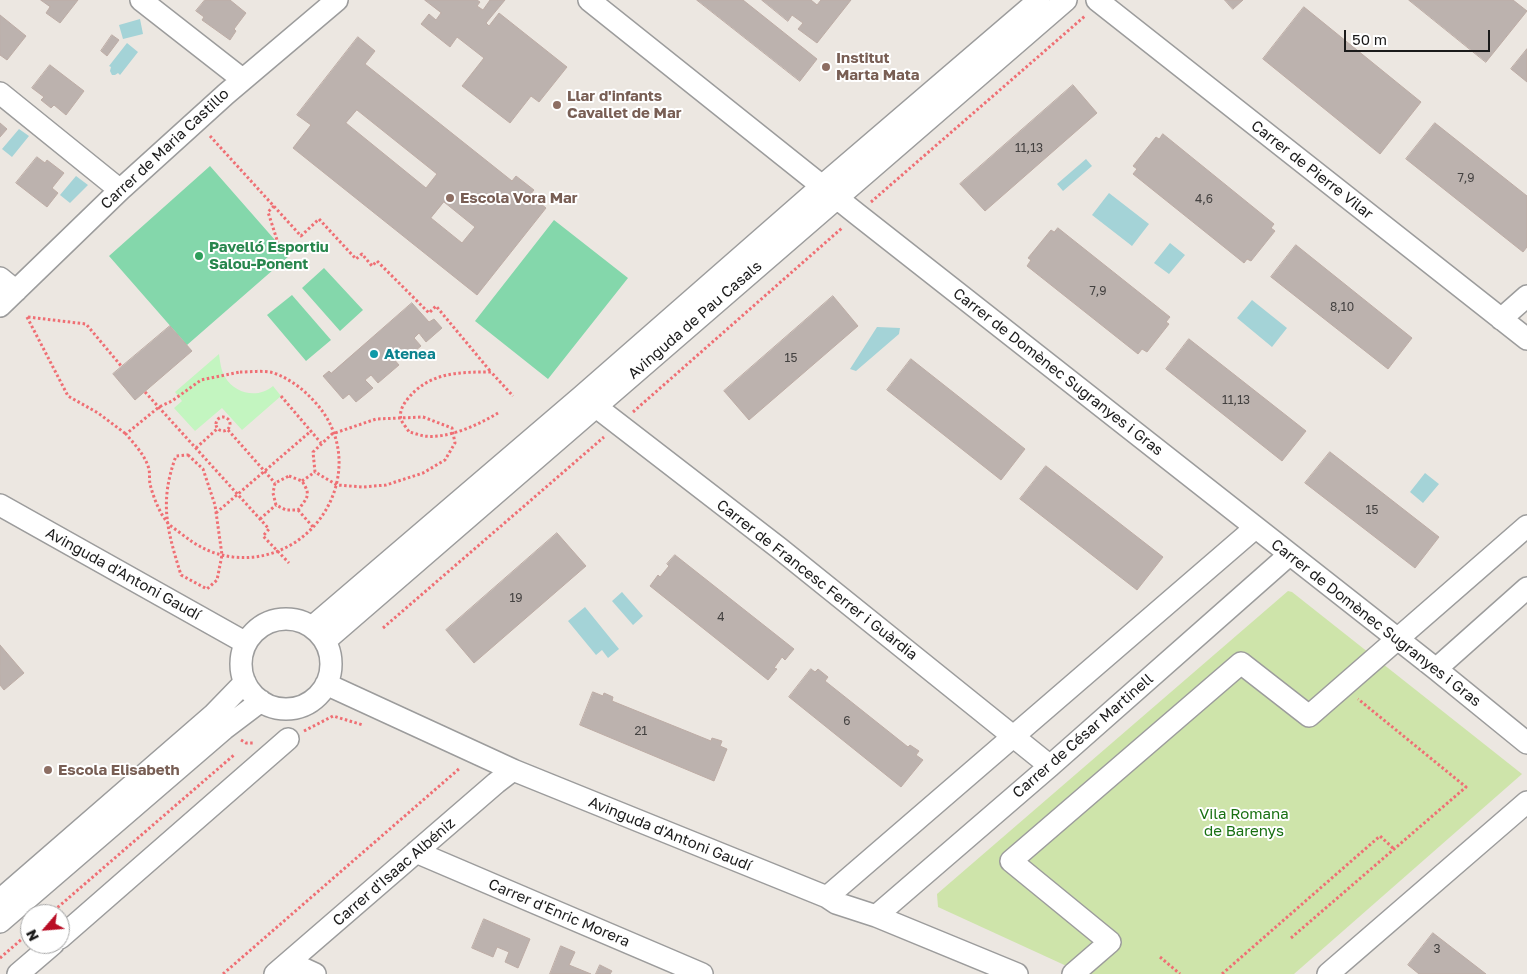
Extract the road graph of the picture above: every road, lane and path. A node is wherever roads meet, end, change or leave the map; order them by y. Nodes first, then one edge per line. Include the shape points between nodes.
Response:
1 (141, 0) edge
2 (337, 0) edge
3 (589, 0) edge
4 (1039, 0) edge
5 (1066, 0) edge
6 (1099, 1) edge
7 (242, 79) junction
8 (0, 93) edge
9 (196, 120) junction
10 (120, 190) junction
11 (829, 192) junction
12 (274, 206) junction
13 (857, 214) junction
14 (278, 244) dead end
15 (8, 284) edge
16 (1527, 296) edge
17 (0, 306) edge
18 (1501, 319) junction
19 (1527, 339) edge
20 (122, 367) dead end
21 (491, 372) junction
22 (145, 392) dead end
23 (281, 396) dead end
24 (513, 396) dead end
25 (589, 401) junction
26 (159, 407) junction
27 (498, 414) dead end
28 (401, 418) junction
29 (618, 425) junction
30 (217, 429) junction
31 (228, 430) junction
32 (311, 431) junction
33 (453, 432) junction
34 (334, 433) junction
35 (126, 434) junction
36 (321, 444) junction
37 (196, 448) junction
38 (265, 472) junction
39 (315, 472) junction
40 (302, 480) junction
41 (275, 483) junction
42 (337, 485) junction
43 (238, 494) junction
44 (0, 505) edge
45 (276, 505) junction
46 (298, 510) junction
47 (216, 513) junction
48 (260, 519) junction
49 (168, 522) junction
50 (1527, 526) edge
51 (313, 527) junction
52 (1255, 528) junction
53 (278, 552) junction
54 (222, 555) junction
55 (1289, 555) junction
56 (289, 564) dead end
57 (1527, 588) edge
58 (383, 628) dead end
59 (318, 634) junction
60 (1398, 640) junction
61 (246, 643) junction
62 (1436, 669) junction
63 (245, 682) junction
64 (326, 684) junction
65 (1343, 686) junction
66 (261, 701) junction
67 (365, 726) dead end
68 (224, 729) junction
69 (1014, 737) junction
70 (288, 740) joint
71 (255, 743) dead end
72 (1527, 743) edge
73 (477, 752) junction
74 (234, 755) dead end
75 (450, 765) dead end
76 (1050, 766) junction
77 (458, 769) junction
78 (513, 770) junction
79 (466, 772) dead end
80 (1527, 802) edge
81 (443, 829) junction
82 (1394, 849) junction
83 (416, 852) junction
84 (444, 864) junction
85 (827, 897) junction
86 (0, 900) edge
87 (62, 904) edge
88 (876, 916) junction
89 (0, 922) edge
90 (70, 929) edge
91 (1291, 938) dead end
92 (20, 941) edge
93 (41, 954) edge
94 (1160, 957) dead end
95 (0, 958) edge
96 (282, 968) edge
97 (1009, 973) edge
98 (18, 974) edge
99 (223, 974) edge
100 (315, 974) edge
101 (702, 974) edge
102 (1073, 974) edge
103 (1180, 974) edge
104 (1222, 974) edge
105 (1328, 974) edge

1 - 7 street
2 - 7 street, Carrer de Maria Castillo
3 - 11 street, Carrer de Domènec Sugranyes i Gras
4 - 11 street, Avinguda de Pau Casals
5 - 11 street, Avinguda de Pau Casals
6 - 13 path
6 - 18 street, Carrer de Pierre Vilar
7 - 9 street, Carrer de Maria Castillo
8 - 10 street
9 - 10 street, Carrer de Maria Castillo
9 - 12 path
10 - 15 street, Carrer de Maria Castillo
11 - 13 street, Carrer de Domènec Sugranyes i Gras
11 - 25 street, Avinguda de Pau Casals
12 - 14 path via 268,212
12 - 21 path via 301,236 319,220 356,259 362,254 372,266 377,261 429,314 436,306
13 - 29 path
13 - 52 street, Carrer de Domènec Sugranyes i Gras
15 - 17 street, Carrer de Maria Castillo
16 - 18 street
18 - 19 street, Carrer de Pierre Vilar
20 - 35 path via 86,324 27,317 68,396
21 - 24 path
21 - 28 path via 436,377 415,389 402,406
22 - 26 path
23 - 32 path
25 - 29 street, Carrer de Francesc Ferrer i Guàrdia
25 - 59 street, Avinguda de Pau Casals
26 - 34 path via 201,380 240,372 273,373 301,388 322,410
26 - 35 path
26 - 37 path
27 - 33 path via 479,425
28 - 33 path via 423,417 452,428
28 - 33 path via 409,432 425,436
28 - 34 path via 376,419
29 - 58 path
29 - 69 street, Carrer de Francesc Ferrer i Guàrdia via 779,548
30 - 31 path
30 - 31 path via 215,421 224,416 229,417
30 - 37 path
31 - 38 path
32 - 36 path
32 - 38 path
33 - 42 path via 455,443 444,460 423,473 386,485
34 - 36 path
34 - 42 path via 340,459
35 - 49 path via 149,468 156,502
36 - 39 path via 313,452
37 - 43 path
38 - 41 path
38 - 43 path
39 - 40 path
39 - 42 path
40 - 41 path via 289,476
40 - 46 path via 308,490 307,499
41 - 45 path
42 - 51 path
43 - 47 path
43 - 48 path
44 - 61 street, Avinguda d'Antoni Gaudí
45 - 46 path via 286,510
45 - 48 path
46 - 51 path
47 - 49 path via 203,469 188,455 176,456 167,494
47 - 54 path
48 - 53 path via 269,529 262,536
49 - 54 path via 198,546
49 - 54 path via 168,534 181,575 207,589 217,580
50 - 60 street
51 - 53 path via 303,538
52 - 55 street, Carrer de Domènec Sugranyes i Gras
52 - 69 street
53 - 54 path via 243,558
53 - 56 path
55 - 60 street, Carrer de Domènec Sugranyes i Gras
55 - 76 street, Carrer de César Martinell
57 - 62 street
59 - 61 street via 296,620 279,619 256,630
59 - 64 street via 329,649 331,667
60 - 62 street, Carrer de Domènec Sugranyes i Gras
60 - 65 street
61 - 63 street via 242,656
62 - 72 street, Carrer de Domènec Sugranyes i Gras
63 - 66 street
63 - 86 street via 214,714
64 - 66 street via 316,697 302,706 285,709
64 - 73 street, Avinguda d'Antoni Gaudí
65 - 82 path via 1466,786
65 - 102 street via 1309,716 1241,663 1011,860 1110,942
66 - 68 street
67 - 70 path via 333,716
68 - 71 path via 246,743
68 - 89 street
69 - 76 street, Carrer de Francesc Ferrer i Guàrdia
69 - 85 street
70 - 90 street
73 - 77 path
73 - 78 street, Avinguda d'Antoni Gaudí
74 - 87 path
75 - 77 path
76 - 88 street, Carrer de César Martinell
77 - 79 path
77 - 99 path
78 - 81 street, Carrer d'Isaac Albéniz
78 - 85 street, Avinguda d'Antoni Gaudí
80 - 105 street
81 - 83 street, Carrer d'Isaac Albéniz
81 - 84 street
82 - 91 path
82 - 104 path via 1380,836
83 - 84 street, Carrer d'Enric Morera
83 - 96 street, Carrer d'Isaac Albéniz
84 - 101 street, Carrer d'Enric Morera
85 - 88 street, Avinguda d'Antoni Gaudí
88 - 97 street, Avinguda d'Antoni Gaudí
92 - 95 path
93 - 98 street
94 - 103 path
96 - 100 street

